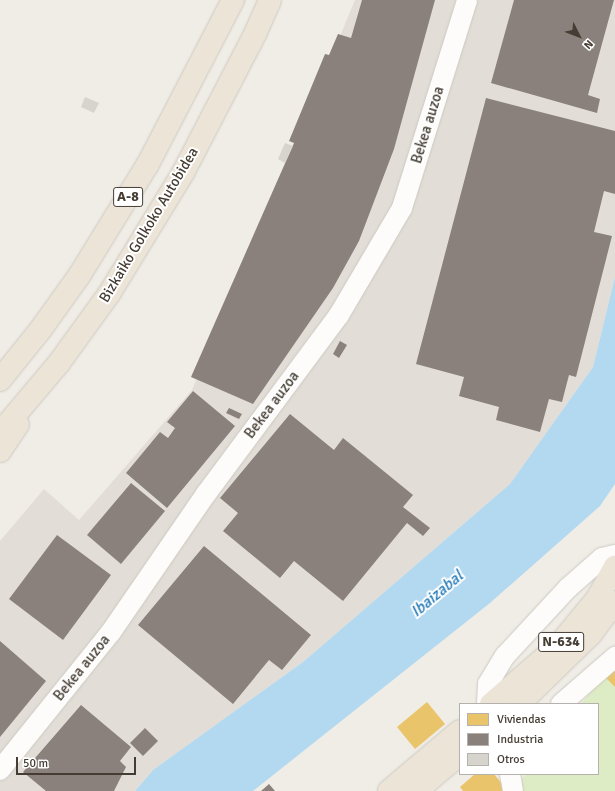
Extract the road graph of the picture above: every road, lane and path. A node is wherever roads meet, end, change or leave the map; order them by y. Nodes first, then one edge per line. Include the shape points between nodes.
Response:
1 (233, 0) edge
2 (270, 0) edge
3 (467, 0) edge
4 (59, 363) junction
5 (0, 380) edge
6 (0, 433) edge
7 (0, 451) edge
8 (615, 555) edge
9 (615, 567) edge
10 (615, 602) edge
11 (615, 656) edge
12 (486, 703) edge
13 (492, 703) edge
14 (520, 703) edge
15 (562, 703) edge
16 (459, 731) edge
17 (459, 755) edge
18 (0, 770) edge
19 (510, 775) edge
20 (389, 791) edge
21 (416, 791) edge
22 (513, 791) edge

1 - 5 highway, A-8 via 140,177 79,276 42,329
2 - 4 highway, Bizkaiko Golkoko Autobidea / A-8 via 183,173 109,294
3 - 18 street, Bekea auzoa via 402,208 339,314 206,494 111,632
4 - 6 highway, Bizkaiko Golkoko Autobidea / A-8
4 - 7 highway
8 - 12 street via 602,558 568,588 505,656 488,684
9 - 13 highway, N-634 via 597,600 558,646
10 - 14 highway, N-634 via 590,635
11 - 15 street
16 - 20 highway
17 - 21 highway
19 - 22 street

